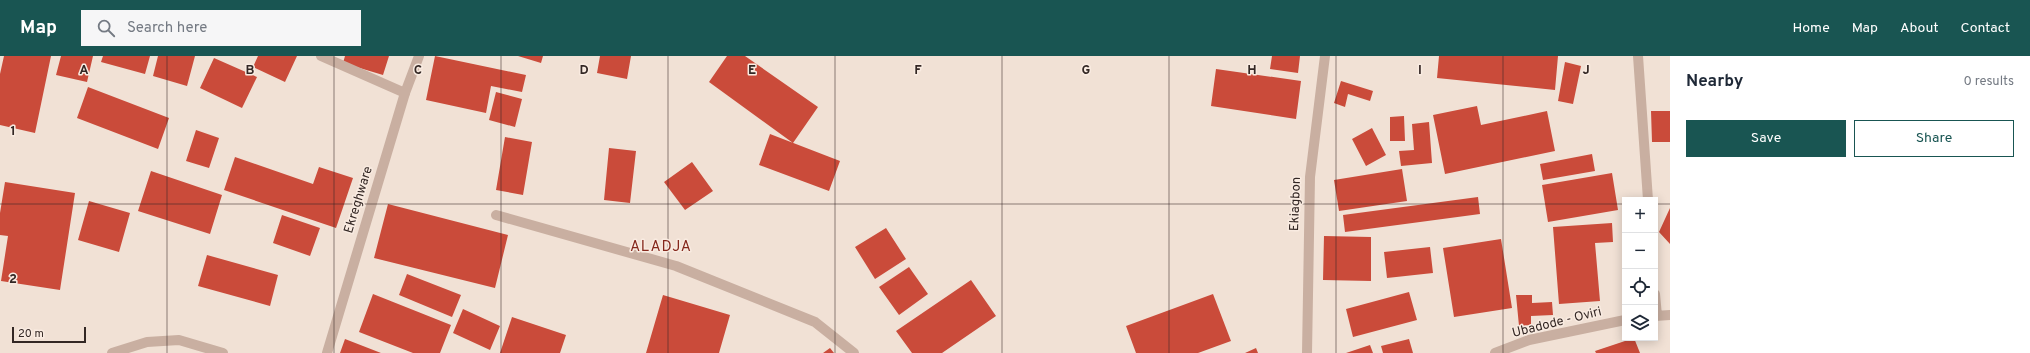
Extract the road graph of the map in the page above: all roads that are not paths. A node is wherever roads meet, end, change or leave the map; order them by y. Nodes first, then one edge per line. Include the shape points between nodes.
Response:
1 (321, 56) edge
2 (419, 56) edge
3 (1325, 56) edge
4 (1638, 56) edge
5 (405, 93) junction
6 (1648, 197) edge
7 (496, 215) dead end
8 (1658, 316) edge
9 (1670, 316) edge
10 (1622, 321) edge
11 (112, 353) edge
12 (223, 353) edge
13 (327, 353) edge
14 (854, 353) edge
15 (1307, 353) edge
16 (1495, 353) edge

1 - 5 street
2 - 5 street, Ekreghware
3 - 15 street, Ekiagbon via 1310,177
4 - 6 street
5 - 13 street, Ekreghware
7 - 14 street via 676,266 815,322
8 - 9 street
10 - 16 street, Ubadode - Oviri via 1529,340
11 - 12 street via 147,342 179,340

